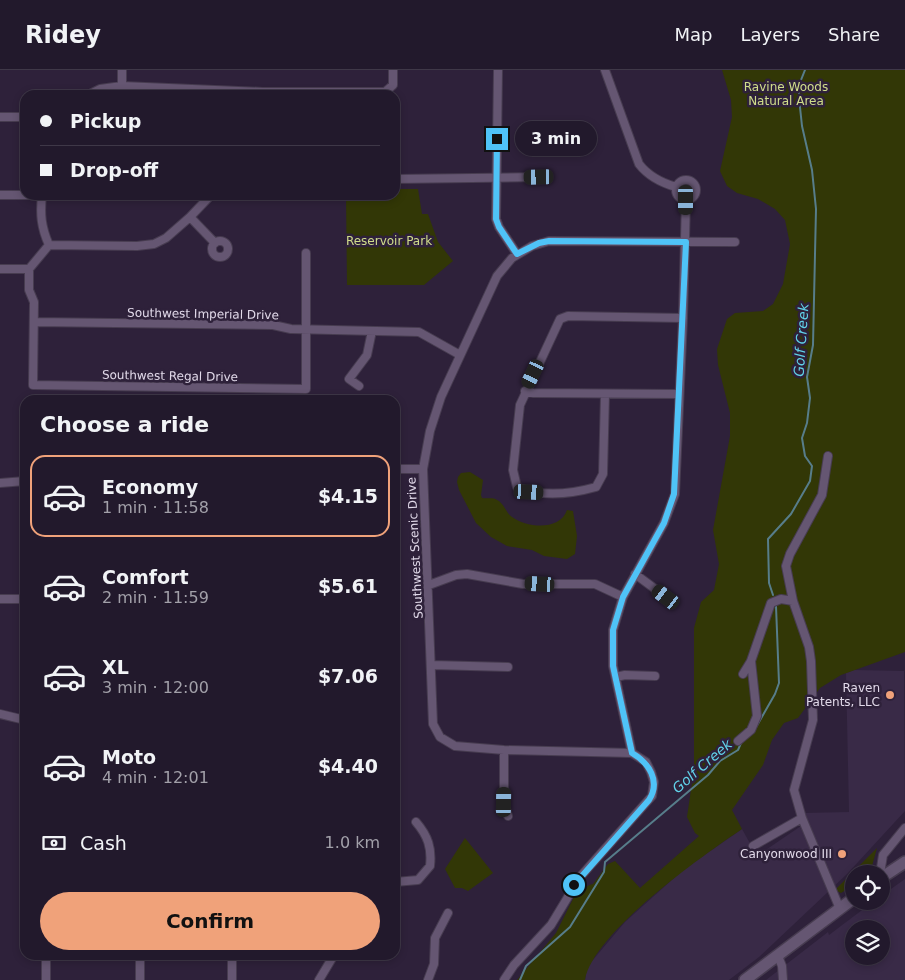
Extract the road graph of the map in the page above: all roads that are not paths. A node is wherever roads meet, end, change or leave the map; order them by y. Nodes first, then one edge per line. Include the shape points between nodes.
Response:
1 (122, 70) edge
2 (393, 70) edge
3 (498, 70) edge
4 (605, 70) edge
5 (122, 86) junction
6 (98, 90) edge
7 (216, 90) edge
8 (387, 90) edge
9 (20, 117) edge
10 (0, 118) edge
11 (539, 177) dead end
12 (496, 178) junction
13 (400, 179) edge
14 (676, 187) junction
15 (1, 195) dead end
16 (20, 195) edge
17 (42, 200) edge
18 (203, 200) edge
19 (686, 200) junction
20 (190, 217) junction
21 (686, 242) junction
22 (735, 242) dead end
23 (214, 243) dead end
24 (49, 244) junction
25 (306, 253) dead end
26 (517, 254) junction
27 (0, 269) edge
28 (29, 269) junction
29 (684, 318) junction
30 (34, 322) junction
31 (307, 329) junction
32 (372, 332) junction
33 (460, 355) junction
34 (359, 386) dead end
35 (525, 391) junction
36 (605, 394) junction
37 (679, 394) junction
38 (828, 456) dead end
39 (400, 469) edge
40 (423, 469) junction
41 (20, 481) edge
42 (0, 483) edge
43 (635, 574) junction
44 (429, 585) junction
45 (623, 597) junction
46 (666, 597) dead end
47 (0, 599) edge
48 (20, 599) edge
49 (793, 601) junction
50 (751, 661) junction
51 (432, 665) junction
52 (508, 667) dead end
53 (744, 674) dead end
54 (655, 676) dead end
55 (616, 677) junction
56 (0, 714) edge
57 (20, 719) edge
58 (738, 741) dead end
59 (504, 750) junction
60 (632, 753) junction
61 (508, 816) dead end
62 (802, 818) junction
63 (416, 822) dead end
64 (905, 828) edge
65 (754, 846) dead end
66 (905, 862) edge
67 (882, 865) edge
68 (890, 871) edge
69 (400, 882) edge
70 (845, 905) edge
71 (840, 909) junction
72 (448, 913) dead end
73 (778, 956) junction
74 (46, 960) edge
75 (140, 960) edge
76 (232, 960) edge
77 (331, 960) edge
78 (46, 980) edge
79 (140, 980) edge
80 (232, 980) edge
81 (319, 980) edge
82 (428, 980) edge
83 (504, 980) edge
84 (745, 980) edge
85 (783, 980) edge

1 - 5 street
2 - 8 street via 393,85
3 - 12 street
4 - 14 street via 640,164 663,183
5 - 6 street
5 - 7 street
9 - 10 street
11 - 12 street
12 - 13 street
12 - 26 street via 496,219
14 - 19 street via 678,197
14 - 19 street via 684,180 695,185 696,195
15 - 16 street
17 - 24 street via 42,230
18 - 20 street
19 - 21 street
20 - 23 street
20 - 24 street via 154,244
21 - 22 street, Southwest Scenic Drive
21 - 26 street, Southwest Scenic Drive via 549,241
21 - 29 street
24 - 28 street
25 - 31 street
26 - 33 street, Southwest Scenic Drive via 497,276
27 - 28 street
28 - 30 street
29 - 35 street via 563,317 556,324
29 - 37 street
30 - 31 street, Southwest Imperial Drive via 272,325
30 - 31 street, Southwest Regal Drive via 33,385 306,389
31 - 32 street, Southwest Imperial Drive
32 - 33 street, Southwest Imperial Drive via 419,332
32 - 34 street via 367,355 349,379
33 - 40 street, Southwest Scenic Drive via 441,397
35 - 36 street
35 - 36 street via 512,470 517,486 529,492 572,494 596,487 603,474
36 - 37 street
37 - 43 street via 674,494 664,523
38 - 49 street via 822,495 787,561
39 - 40 street
40 - 44 street, Southwest Scenic Drive
41 - 42 street
43 - 45 street
43 - 46 street
44 - 45 street via 467,574 524,584 595,584
44 - 51 street, Southwest Scenic Drive
45 - 55 street via 611,649
47 - 48 street
49 - 50 street via 780,599 771,603
49 - 62 street via 811,661 813,720 794,790
50 - 53 street
50 - 58 street via 758,716 751,730
51 - 52 street
51 - 59 street, Southwest Scenic Drive via 433,724 440,737 455,746
54 - 55 street via 625,674
55 - 60 street
56 - 57 street
59 - 60 street, Southwest Scenic Drive
59 - 61 street via 504,802
60 - 83 street via 646,762 651,772 654,782 652,796 580,876 551,925
62 - 65 street
62 - 71 street
63 - 69 street via 429,841 430,866 418,880
64 - 67 street via 883,855
66 - 68 main road
70 - 71 main road
71 - 73 main road
72 - 82 street via 435,938 434,964
73 - 84 main road
73 - 85 street
74 - 78 street
75 - 79 street
76 - 80 street
77 - 81 street

